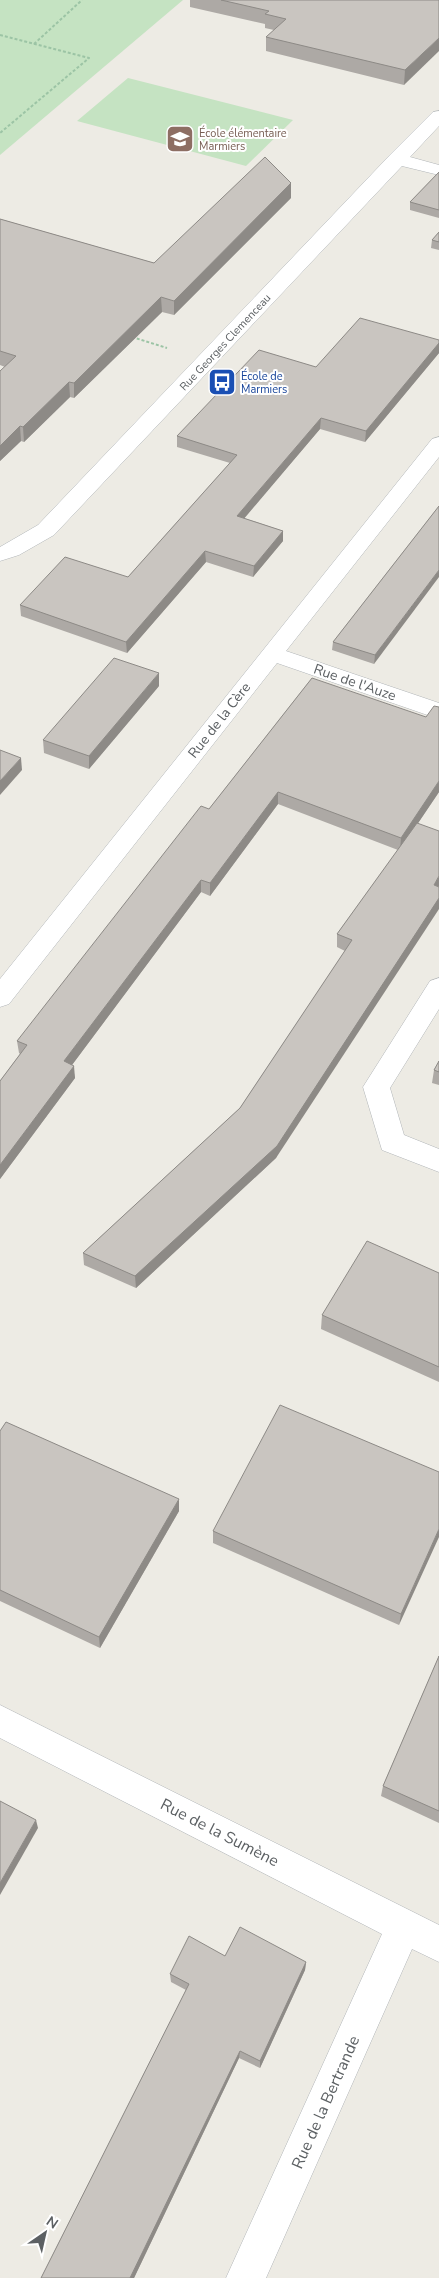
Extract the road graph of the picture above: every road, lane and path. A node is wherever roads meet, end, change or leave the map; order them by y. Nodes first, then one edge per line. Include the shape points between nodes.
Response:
1 (82, 0) edge
2 (0, 36) edge
3 (34, 44) junction
4 (439, 116) edge
5 (0, 133) edge
6 (396, 159) junction
7 (439, 170) edge
8 (132, 338) edge
9 (208, 361) junction
10 (439, 443) edge
11 (0, 554) edge
12 (272, 654) junction
13 (439, 711) edge
14 (439, 988) edge
15 (0, 997) edge
16 (439, 1161) edge
17 (0, 1721) edge
18 (404, 1926) junction
19 (439, 1944) edge
20 (246, 2278) edge

1 - 3 path
2 - 3 path
3 - 5 path via 89,58
4 - 6 street, Rue Georges Clemenceau
6 - 7 street
6 - 9 street, Rue Georges Clemenceau
8 - 9 path
9 - 11 street, Rue Georges Clemenceau via 46,530
10 - 12 street, Rue de la Cère
12 - 13 street, Rue de l'Auze
12 - 15 street, Rue de la Cère
14 - 16 street via 376,1087 392,1142
17 - 18 street, Rue de la Sumène
18 - 19 street, Rue de la Sumène
18 - 20 street, Rue de la Bertrande

